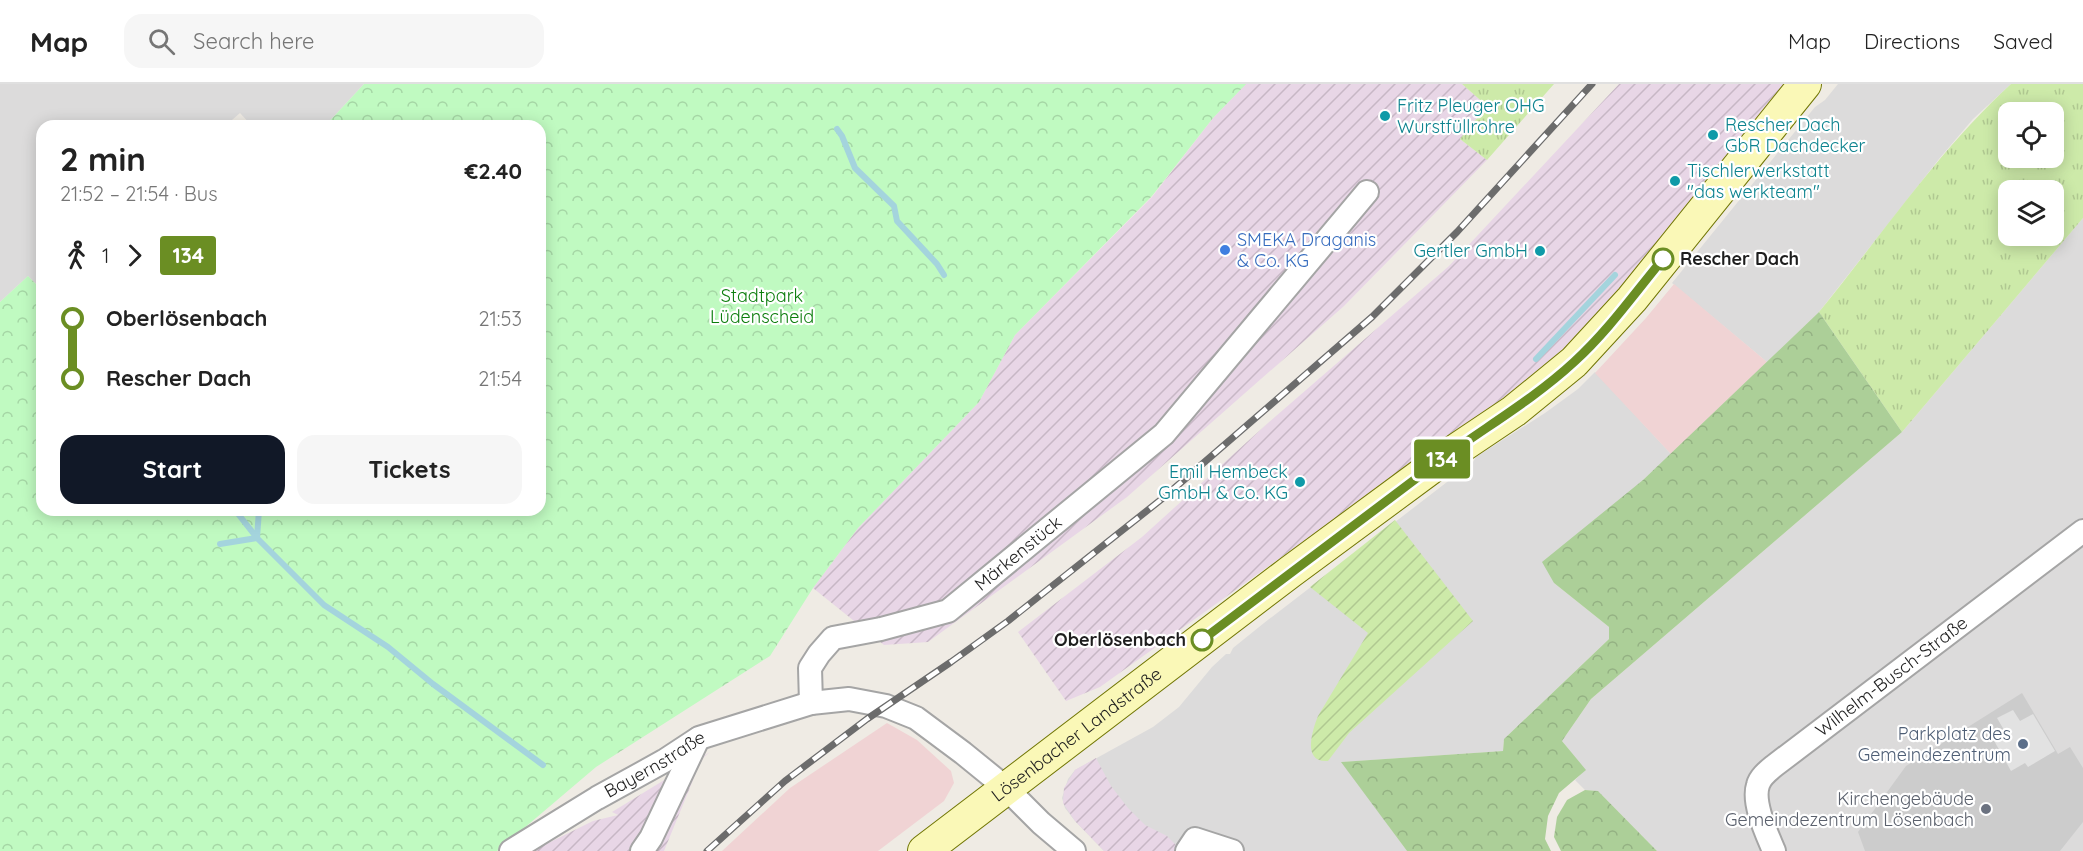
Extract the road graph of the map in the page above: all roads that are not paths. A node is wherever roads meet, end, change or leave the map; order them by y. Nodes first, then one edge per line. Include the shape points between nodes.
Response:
1 (1805, 84) edge
2 (1367, 192) dead end
3 (2083, 531) edge
4 (811, 703) junction
5 (699, 738) junction
6 (1006, 788) junction
7 (510, 851) edge
8 (642, 851) edge
9 (924, 851) edge
10 (1074, 851) edge
11 (1187, 851) edge
12 (1232, 851) edge
13 (1774, 851) edge

1 - 6 main road, Lösenbacher Landstraße via 1632,299 1574,362 1514,411 1290,572
2 - 4 street, Märkenstück via 1164,434 948,610 833,638 810,668
3 - 13 street, Wilhelm-Busch-Straße via 1761,779 1757,786 1759,812
4 - 5 street, Bayernstraße
4 - 6 street via 849,699 886,706 916,718
5 - 7 street, Bayernstraße
5 - 8 street
6 - 9 main road, Lösenbacher Landstraße
6 - 10 street
11 - 12 street via 1195,839

